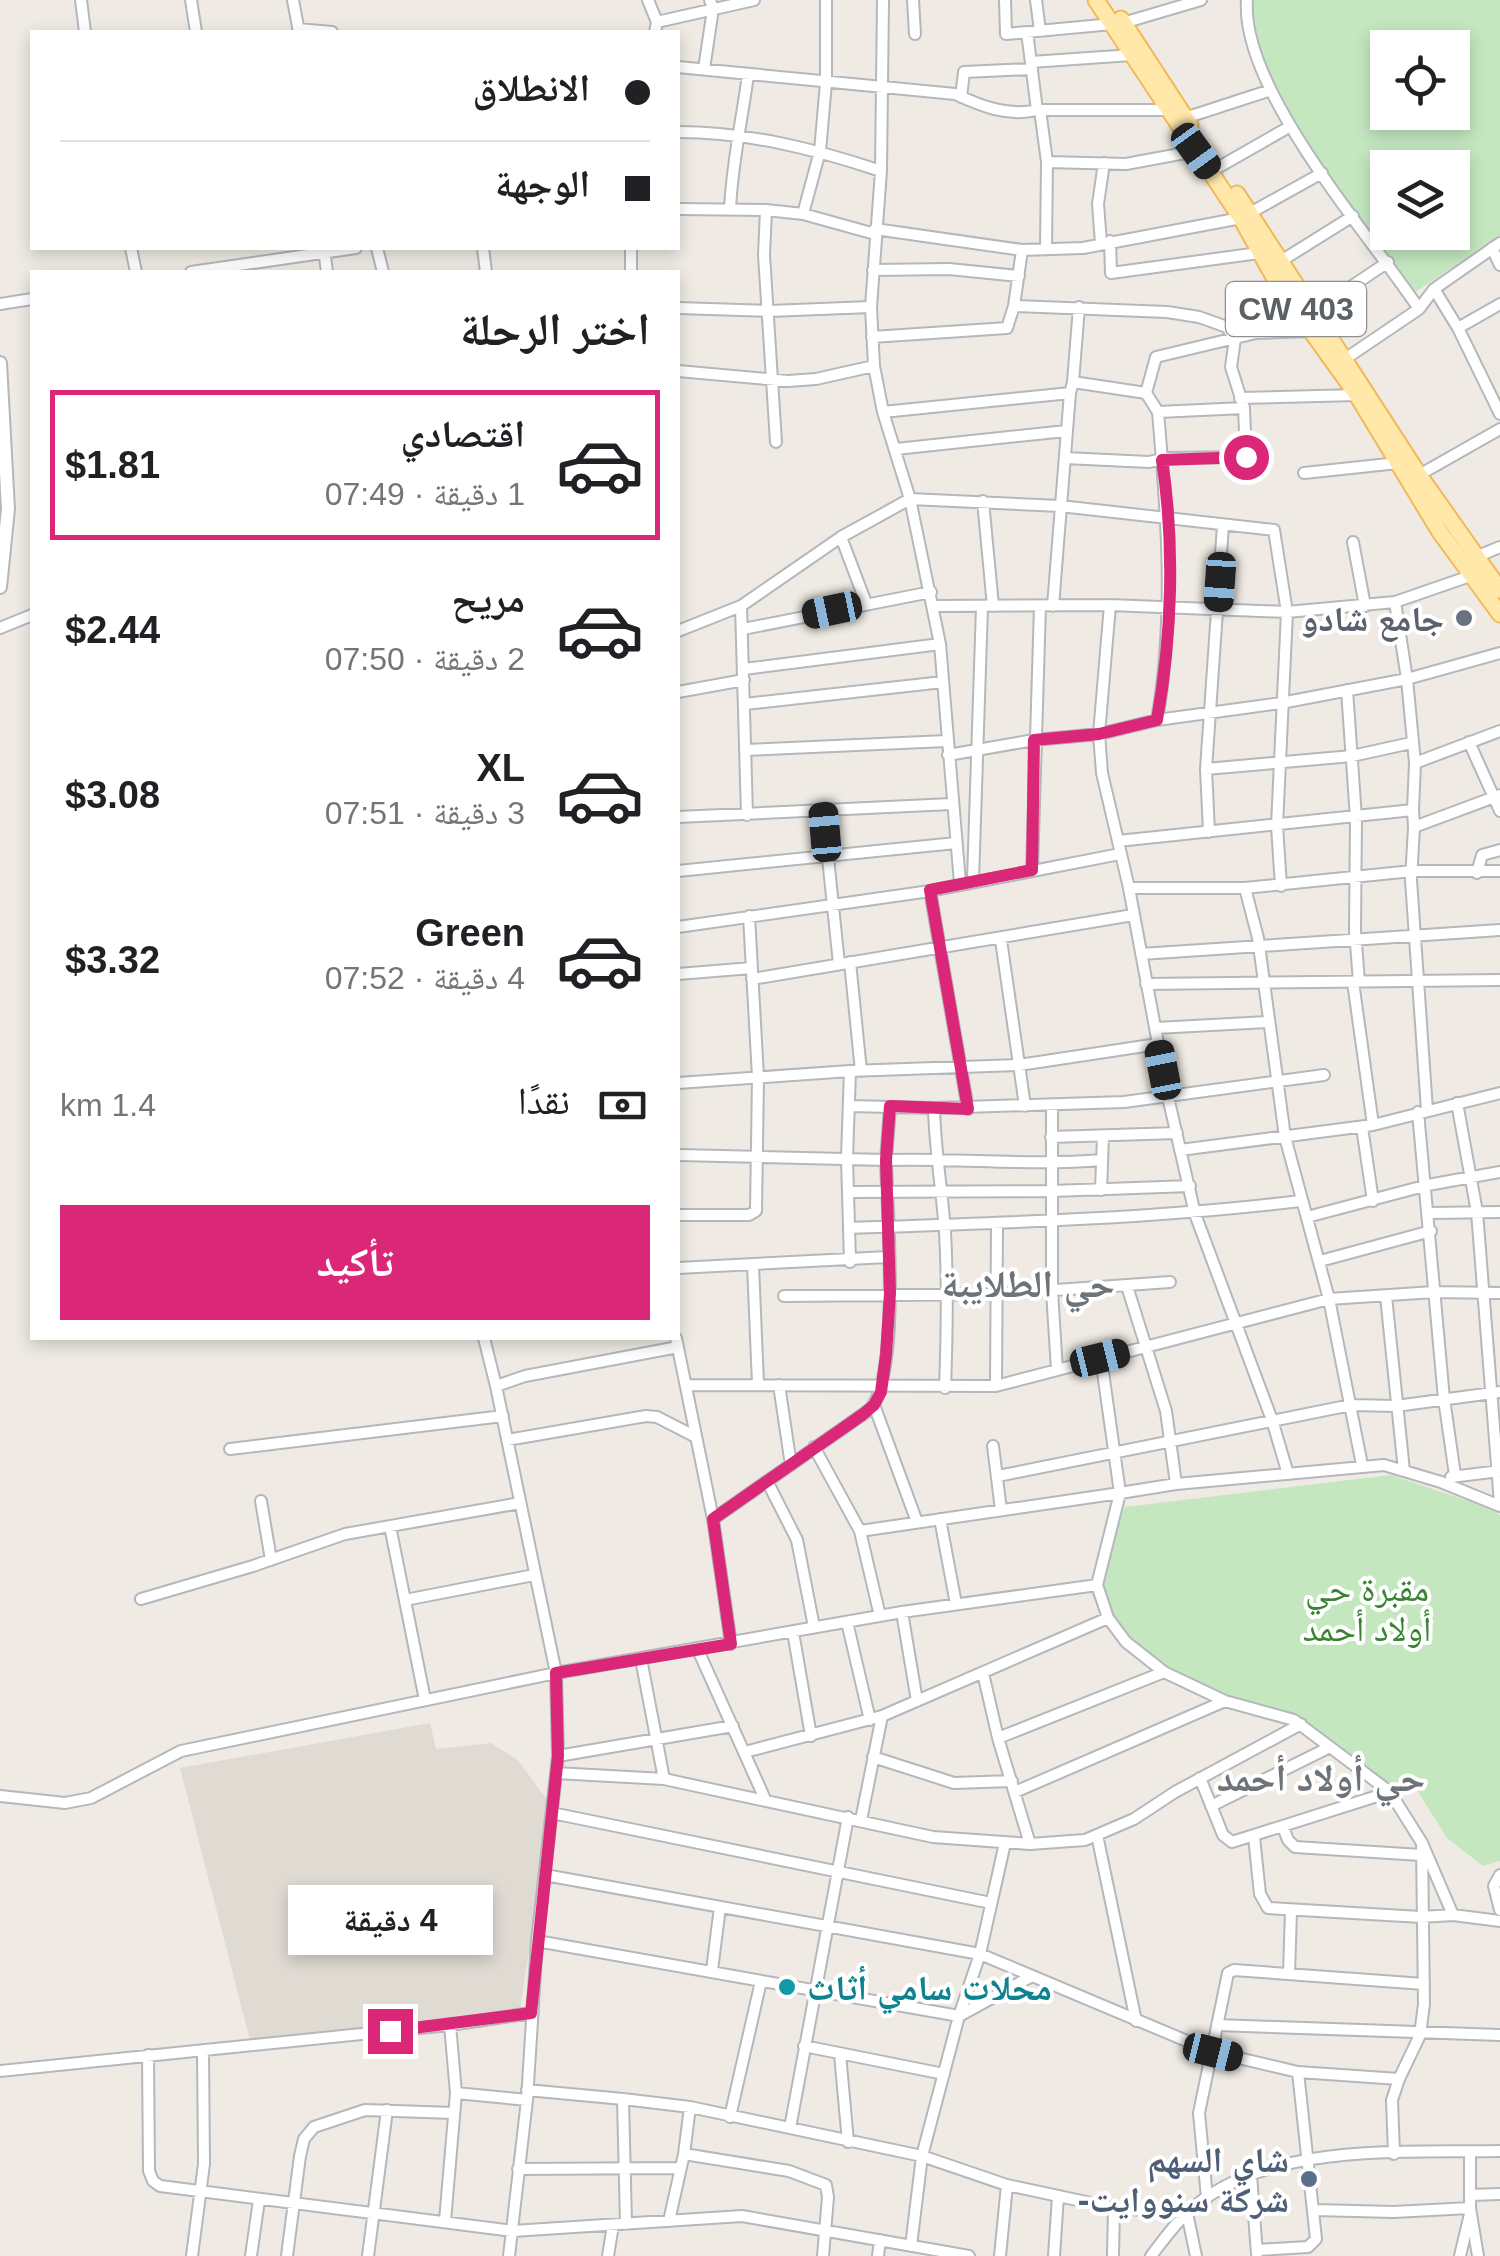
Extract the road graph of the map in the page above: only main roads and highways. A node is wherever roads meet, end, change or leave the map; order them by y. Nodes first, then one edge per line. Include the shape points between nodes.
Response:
1 (1096, 0) edge
2 (1108, 0) edge
3 (1118, 24) junction
4 (1246, 216) junction
5 (1341, 362) junction
6 (1500, 590) edge
7 (1500, 614) edge

1 - 3 main road, CW 403
2 - 3 main road, CW 403
3 - 4 main road, CW 403
3 - 4 main road, CW 403 via 1167,110
4 - 5 main road, CW 403 via 1315,311
4 - 5 main road, CW 403 via 1259,253
5 - 6 main road, CW 403
5 - 7 main road, CW 403 via 1440,532

